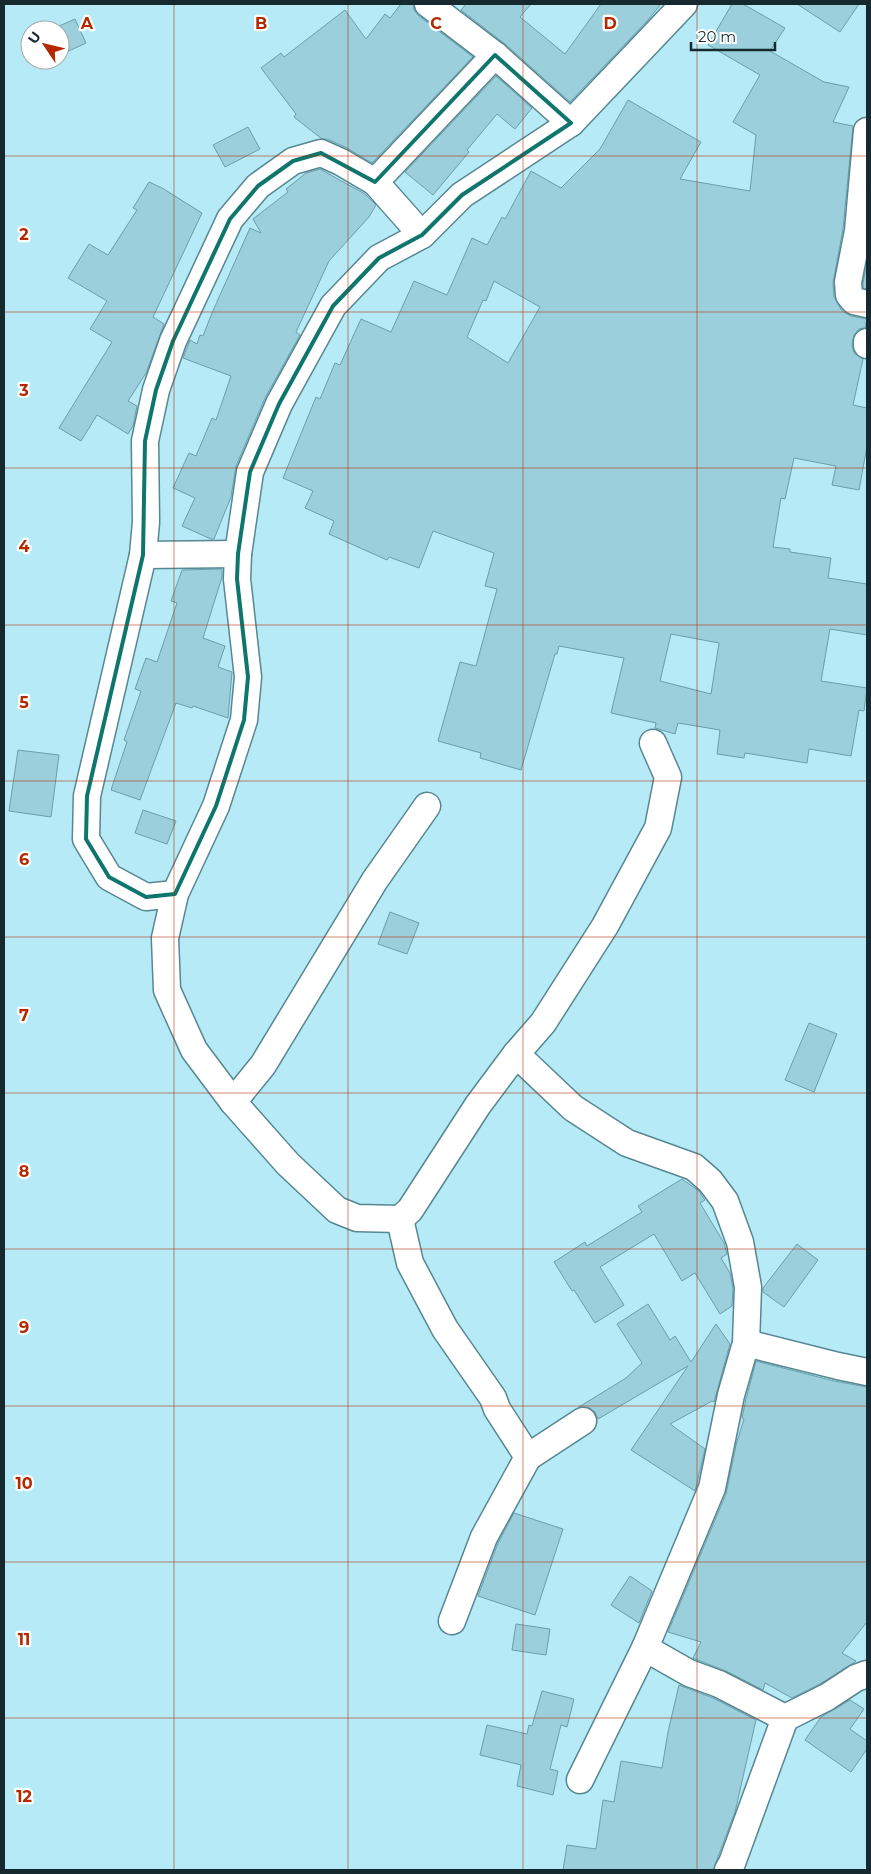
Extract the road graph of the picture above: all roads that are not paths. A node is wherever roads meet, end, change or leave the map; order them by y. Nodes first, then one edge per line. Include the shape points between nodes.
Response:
1 (428, 4) edge
2 (684, 4) edge
3 (495, 55) junction
4 (571, 123) junction
5 (867, 131) edge
6 (376, 182) junction
7 (422, 235) junction
8 (867, 304) edge
9 (238, 554) junction
10 (143, 555) junction
11 (653, 743) dead end
12 (427, 806) dead end
13 (175, 894) junction
14 (516, 1054) junction
15 (233, 1102) junction
16 (400, 1219) junction
17 (746, 1342) junction
18 (867, 1372) edge
19 (583, 1421) dead end
20 (528, 1458) junction
21 (452, 1621) dead end
22 (645, 1648) junction
23 (867, 1674) edge
24 (785, 1718) junction
25 (580, 1780) dead end
26 (728, 1870) edge

1 - 3 street
2 - 4 street
3 - 4 street
3 - 6 street
4 - 7 street via 462,195
5 - 8 street via 858,231 848,282 849,295 854,301
6 - 7 street
6 - 10 street via 321,153 293,160 258,186 230,220 173,340 156,390 145,441
7 - 9 street via 379,258 333,306 279,404 250,472
9 - 10 street
9 - 13 street via 237,579 248,677 244,720 216,806
10 - 13 street via 87,796 86,839 108,877 146,897
11 - 14 street via 668,777 658,828 605,926 543,1023
12 - 15 street via 375,880 262,1065
13 - 15 street via 165,938 167,990 194,1050
14 - 16 street via 478,1105 410,1210
14 - 17 street via 572,1108 627,1143 694,1168 710,1181 725,1202 740,1242 748,1287
15 - 16 street via 288,1164 337,1210 357,1218
16 - 20 street via 410,1263 445,1329 493,1398
17 - 18 street
17 - 22 street via 731,1394 712,1488
19 - 20 street
20 - 21 street via 484,1537
22 - 24 street via 689,1673 719,1684
22 - 25 street
23 - 24 street
24 - 26 street

